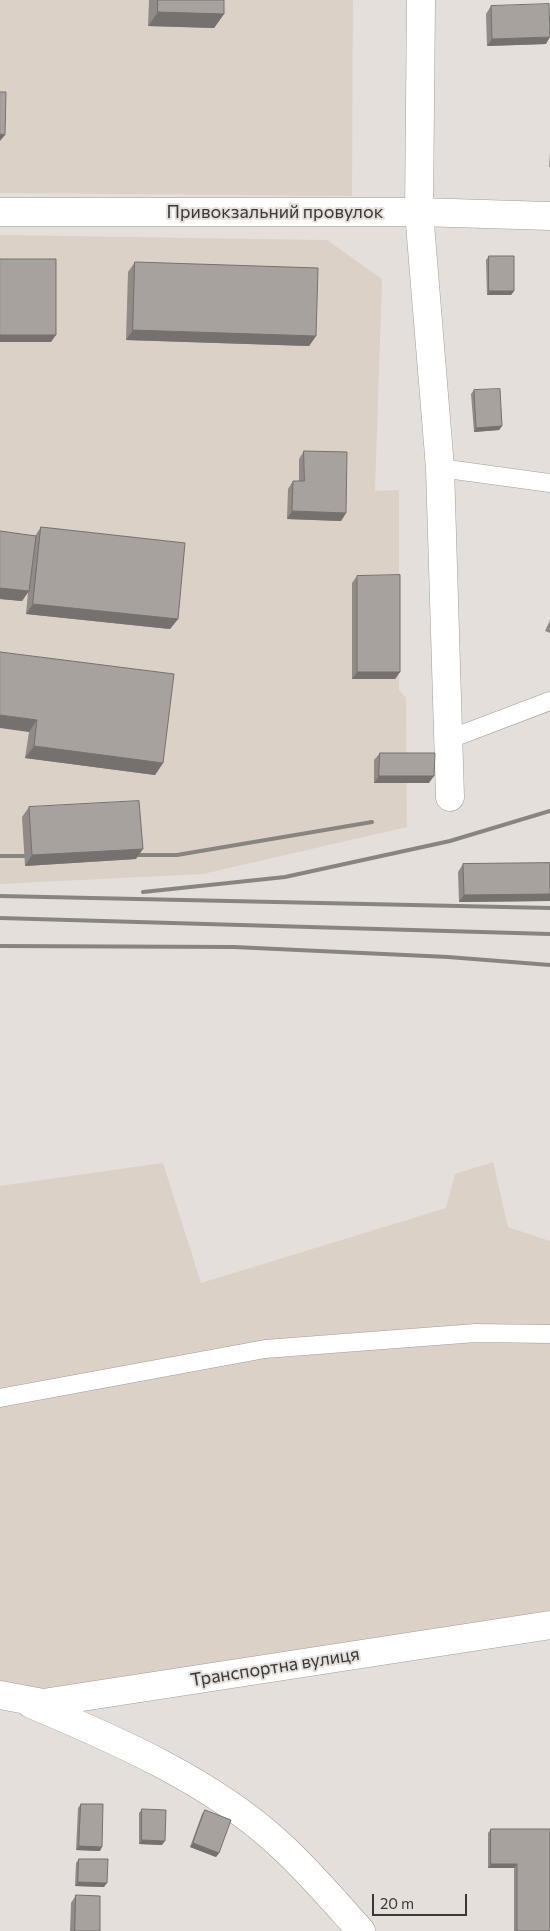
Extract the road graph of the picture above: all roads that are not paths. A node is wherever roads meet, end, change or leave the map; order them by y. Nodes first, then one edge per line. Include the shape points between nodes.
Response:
1 (422, 0) edge
2 (0, 212) edge
3 (420, 212) junction
4 (550, 216) edge
5 (440, 468) junction
6 (550, 483) edge
7 (550, 701) edge
8 (447, 740) junction
9 (450, 797) dead end
10 (550, 1334) edge
11 (0, 1398) edge
12 (550, 1626) edge
13 (9, 1697) edge
14 (361, 1931) edge

1 - 3 street
2 - 3 street, Привокзальний провулок
3 - 4 street, Привокзальний провулок
3 - 5 street
5 - 6 lane
5 - 8 street
7 - 8 lane
8 - 9 street
10 - 11 lane via 476,1333 264,1348
12 - 13 street, Транспортна вулиця via 43,1703
13 - 14 street via 72,1721 163,1766 233,1808 277,1842

